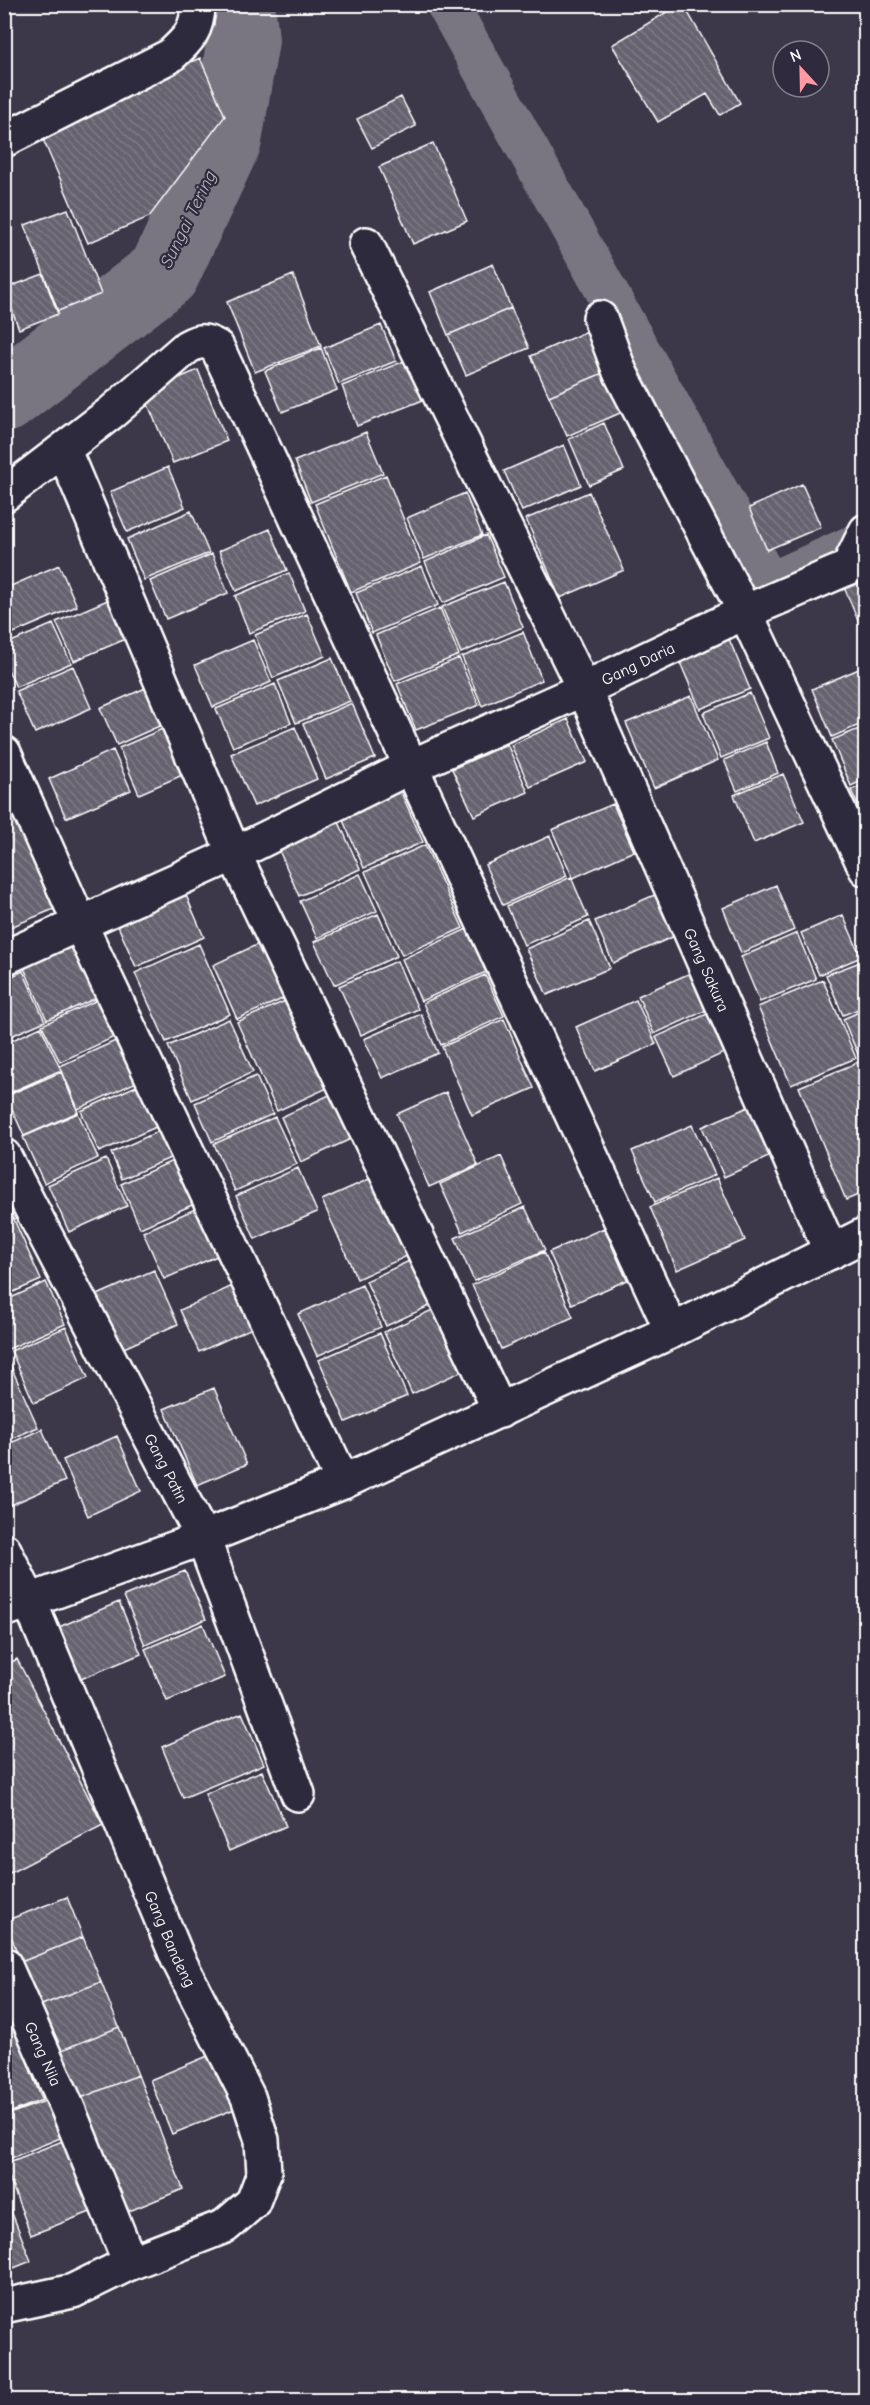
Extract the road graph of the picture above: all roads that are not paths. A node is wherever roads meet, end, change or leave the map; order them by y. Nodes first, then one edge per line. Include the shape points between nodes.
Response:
1 (198, 4) edge
2 (4, 140) edge
3 (366, 244) dead end
4 (600, 318) dead end
5 (64, 451) junction
6 (4, 495) edge
7 (859, 552) edge
8 (745, 612) junction
9 (584, 689) junction
10 (4, 753) edge
11 (410, 767) junction
12 (234, 854) junction
13 (866, 869) edge
14 (80, 924) junction
15 (4, 958) edge
16 (4, 1156) edge
17 (866, 1234) edge
18 (831, 1252) junction
19 (672, 1331) junction
20 (500, 1411) junction
21 (343, 1482) junction
22 (203, 1538) junction
23 (4, 1550) edge
24 (17, 1605) edge
25 (298, 1794) dead end
26 (4, 1964) edge
27 (130, 2263) junction
28 (4, 2306) edge

1 - 2 street via 198,21 191,37 170,56
3 - 9 street, Gang Sakura
4 - 8 street via 621,372
5 - 6 street
5 - 11 street via 198,341 217,347
5 - 12 street
7 - 8 street, Gang Daria
8 - 9 street, Gang Daria
8 - 13 street
9 - 11 street, Gang Daria
9 - 18 street, Gang Sakura
10 - 14 street
11 - 12 street, Gang Daria
11 - 19 street
12 - 14 street, Gang Daria
12 - 20 street
14 - 15 street, Gang Daria
14 - 21 street
16 - 22 street, Gang Patin
17 - 18 street
18 - 19 street
19 - 20 street
20 - 21 street
21 - 22 street
22 - 24 street
22 - 25 street, Gang Patin
23 - 24 street, Gang Bandeng
24 - 27 street, Gang Bandeng via 178,1959 248,2097 262,2140 264,2173 253,2202 225,2226
26 - 27 street, Gang Nila
27 - 28 street, Gang Bandeng via 72,2291

